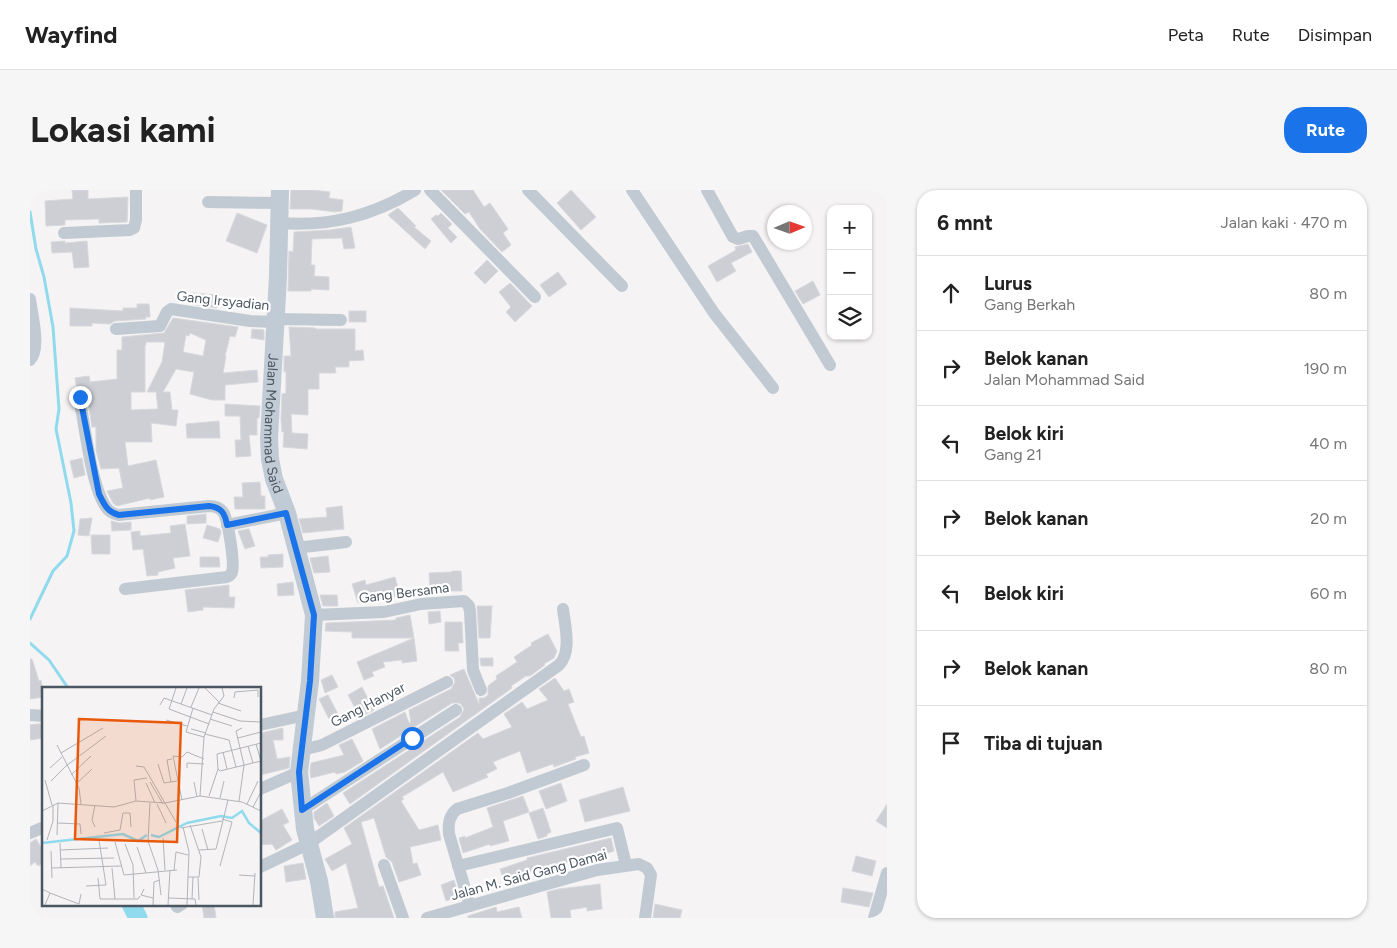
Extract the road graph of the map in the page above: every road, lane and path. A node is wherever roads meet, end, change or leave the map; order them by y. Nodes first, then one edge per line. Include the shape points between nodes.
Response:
1 (136, 190) edge
2 (415, 190) edge
3 (430, 190) edge
4 (528, 190) edge
5 (632, 190) edge
6 (708, 190) edge
7 (280, 196) edge
8 (208, 202) dead end
9 (279, 223) junction
10 (64, 233) dead end
11 (622, 286) dead end
12 (535, 297) dead end
13 (30, 299) edge
14 (341, 320) dead end
15 (276, 321) junction
16 (116, 329) dead end
17 (30, 360) edge
18 (830, 364) dead end
19 (772, 388) dead end
20 (80, 397) dead end
21 (286, 513) junction
22 (227, 525) junction
23 (346, 542) dead end
24 (296, 548) junction
25 (125, 589) dead end
26 (564, 609) dead end
27 (314, 615) junction
28 (447, 682) dead end
29 (481, 690) dead end
30 (456, 710) dead end
31 (306, 715) junction
32 (261, 724) edge
33 (302, 750) junction
34 (584, 765) dead end
35 (299, 772) junction
36 (261, 788) edge
37 (302, 810) junction
38 (42, 828) edge
39 (30, 833) edge
40 (308, 844) junction
41 (384, 865) dead end
42 (626, 865) junction
43 (458, 866) junction
44 (261, 867) edge
45 (887, 873) edge
46 (470, 906) junction
47 (325, 918) edge
48 (403, 918) edge
49 (427, 918) edge
50 (645, 918) edge
51 (874, 918) edge

1 - 10 street via 134,228
2 - 9 street via 394,203 346,220
3 - 12 street
4 - 11 street
5 - 19 street via 714,313
6 - 18 street via 733,237 753,236
7 - 8 street
7 - 9 street, Jalan Mohammad Said
9 - 15 street, Jalan Mohammad Said
13 - 17 street via 35,353
14 - 15 street
15 - 16 street, Gang Irsyadian via 250,321 171,309 160,326
15 - 21 street, Jalan Mohammad Said via 270,459
20 - 22 street via 93,471 107,509 119,515 216,506 224,512
21 - 22 street
21 - 24 street, Jalan Mohammad Said
22 - 25 street via 233,563 232,573 227,578
23 - 24 street
24 - 27 street, Jalan Mohammad Said
26 - 40 street via 566,653 562,662
27 - 29 street, Gang Bersama via 384,612 421,604 464,601 469,606 474,670
27 - 31 street, Jalan Mohammad Said
28 - 33 street, Gang Hanyar via 339,737
30 - 37 street
31 - 32 street
31 - 33 street, Jalan Mohammad Said
33 - 35 street, Jalan Mohammad Said
34 - 43 street via 457,809 448,824
35 - 36 street
35 - 37 street, Jalan Mohammad Said
37 - 40 street, Jalan Mohammad Said
38 - 39 street
40 - 44 street
40 - 47 street, Jalan Mohammad Said
41 - 48 street
42 - 43 street via 617,828
42 - 46 street, Jalan M. Said Gang Damai via 570,877
42 - 50 street, Jalan M. Said Gang Damai via 639,864 651,874
43 - 46 street
45 - 51 street
46 - 49 street, Jalan M. Said Gang Damai

